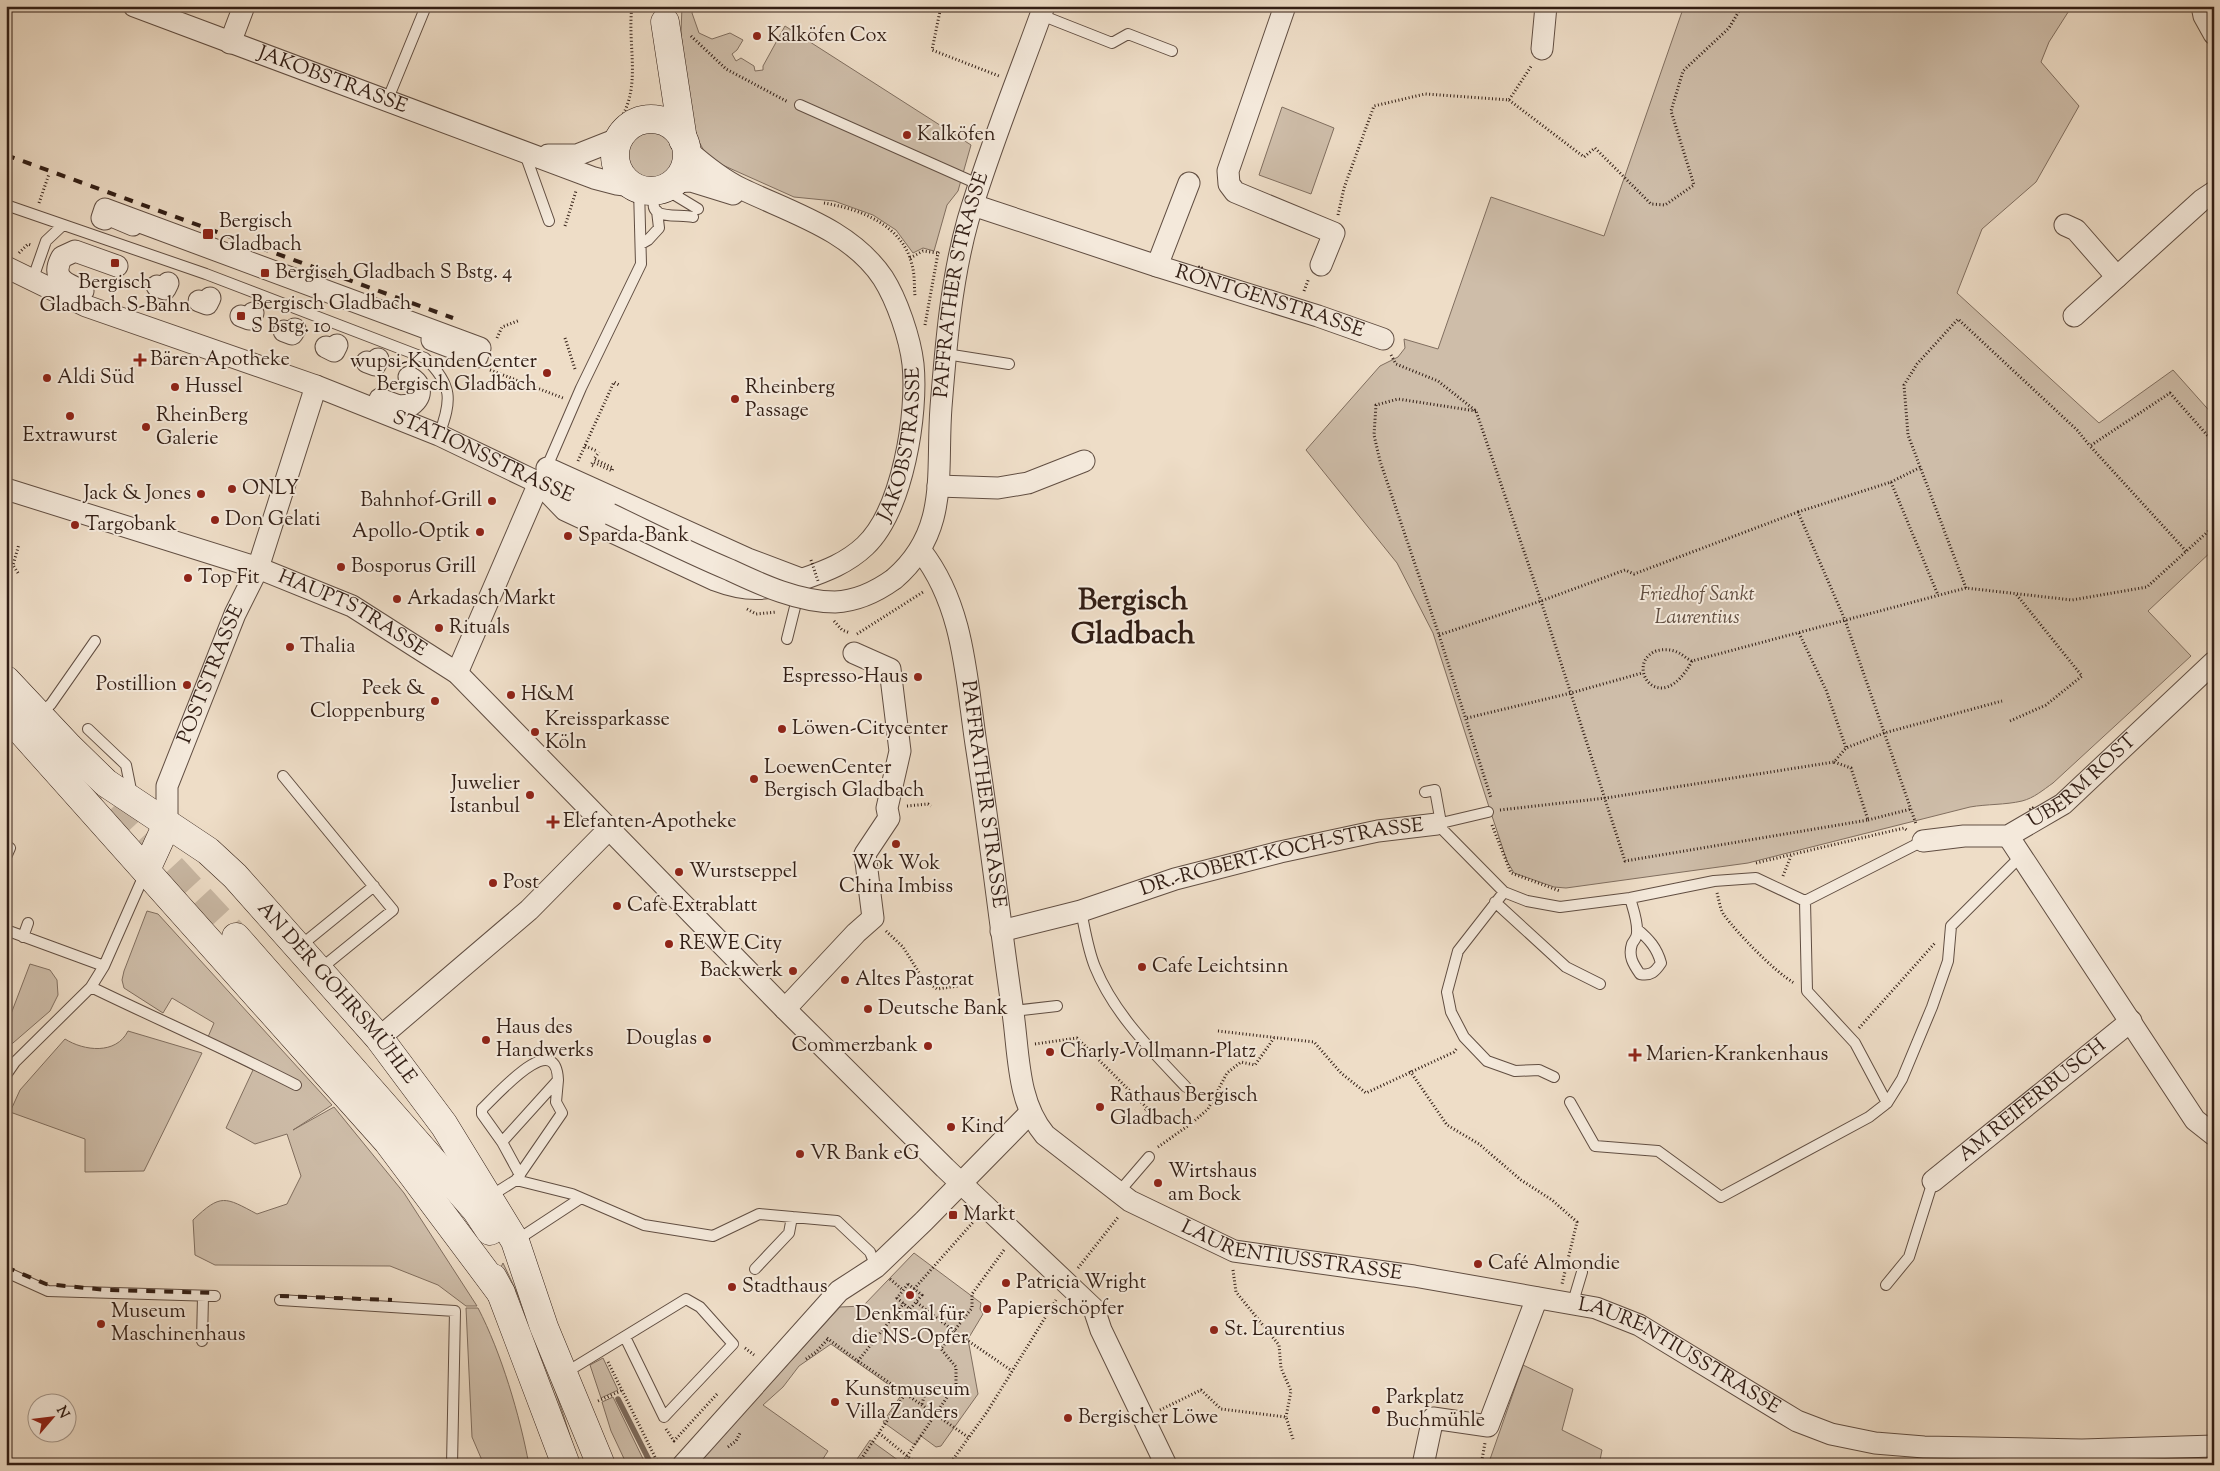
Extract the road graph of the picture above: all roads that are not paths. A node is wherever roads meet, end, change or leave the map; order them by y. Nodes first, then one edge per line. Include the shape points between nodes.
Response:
1 (134, 6) edge
2 (244, 6) edge
3 (426, 6) edge
4 (1285, 6) edge
5 (1546, 6) edge
6 (2202, 6) edge
7 (1042, 10) edge
8 (673, 19) edge
9 (2214, 34) edge
10 (230, 43) junction
11 (1542, 49) road end
12 (1172, 51) dead end
13 (387, 101) junction
14 (800, 105) road end
15 (644, 120) junction
16 (618, 132) junction
17 (685, 145) junction
18 (528, 152) junction
19 (1189, 183) dead end
20 (980, 184) junction
21 (654, 191) junction
22 (2214, 192) edge
23 (777, 205) junction
24 (973, 205) junction
25 (6, 206) edge
26 (549, 221) dead end
27 (62, 225) junction
28 (133, 225) dead end
29 (2064, 225) dead end
30 (641, 244) junction
31 (1320, 264) dead end
32 (117, 266) dead end
33 (1157, 266) junction
34 (6, 267) edge
35 (2117, 277) junction
36 (6, 280) edge
37 (32, 281) junction
38 (2074, 316) dead end
39 (380, 323) dead end
40 (403, 329) dead end
41 (1383, 339) road end
42 (432, 340) dead end
43 (946, 354) junction
44 (1009, 364) dead end
45 (409, 377) dead end
46 (316, 386) junction
47 (439, 435) junction
48 (1084, 461) dead end
49 (543, 475) junction
50 (938, 486) junction
51 (6, 489) edge
52 (920, 551) junction
53 (258, 568) junction
54 (801, 579) junction
55 (787, 639) dead end
56 (95, 641) dead end
57 (854, 652) dead end
58 (2210, 666) edge
59 (457, 672) junction
60 (6, 680) edge
61 (6, 714) edge
62 (39, 715) junction
63 (283, 776) dead end
64 (1425, 792) dead end
65 (1491, 811) road end
66 (167, 824) junction
67 (1439, 824) junction
68 (610, 828) junction
69 (2008, 836) junction
70 (1923, 841) joint
71 (6, 845) edge
72 (6, 857) edge
73 (2020, 857) junction
74 (146, 870) junction
75 (374, 886) junction
76 (1504, 892) junction
77 (1630, 898) junction
78 (1495, 902) junction
79 (1805, 902) junction
80 (1081, 911) junction
81 (28, 923) dead end
82 (1637, 929) dead end
83 (6, 930) edge
84 (1001, 931) junction
85 (22, 936) junction
86 (236, 937) tunnel mouth
87 (298, 947) junction
88 (104, 966) junction
89 (319, 970) junction
90 (1600, 984) dead end
91 (90, 987) junction
92 (1058, 1006) dead end
93 (785, 1010) junction
94 (1013, 1011) junction
95 (2131, 1021) junction
96 (379, 1038) junction
97 (6, 1075) edge
98 (1554, 1077) dead end
99 (558, 1080) junction
100 (296, 1085) dead end
101 (1186, 1087) dead end
102 (1570, 1102) dead end
103 (1887, 1103) junction
104 (1030, 1113) junction
105 (2214, 1135) edge
106 (502, 1142) junction
107 (1152, 1153) road end
108 (446, 1177) junction
109 (518, 1178) junction
110 (1933, 1180) joint
111 (962, 1183) junction
112 (488, 1197) junction
113 (581, 1198) junction
114 (1132, 1202) junction
115 (792, 1217) junction
116 (515, 1241) junction
117 (876, 1267) junction
118 (755, 1269) dead end
119 (6, 1272) edge
120 (1582, 1272) dead end
121 (1886, 1284) dead end
122 (501, 1293) junction
123 (203, 1296) junction
124 (214, 1296) dead end
125 (280, 1300) dead end
126 (1556, 1300) junction
127 (544, 1327) junction
128 (624, 1336) junction
129 (202, 1341) dead end
130 (566, 1378) junction
131 (549, 1418) junction
132 (2214, 1446) edge
133 (1924, 1456) edge
134 (452, 1465) edge
135 (551, 1465) edge
136 (566, 1465) edge
137 (584, 1465) edge
138 (601, 1465) edge
139 (683, 1465) edge
140 (1166, 1465) edge
141 (1423, 1465) edge

1 - 10 street, JAKOBSTRASSE
2 - 10 street
3 - 13 lane
4 - 31 street via 1228,171 1229,184 1235,192 1334,233
5 - 11 street
6 - 9 street
7 - 12 lane via 1112,42 1128,34
7 - 20 street, PAFFRATHER STRASSE
8 - 15 main road via 660,87
8 - 17 main road
10 - 13 street, JAKOBSTRASSE
13 - 18 street, JAKOBSTRASSE
14 - 20 lane
15 - 16 main road, JAKOBSTRASSE
15 - 17 main road, JAKOBSTRASSE via 671,126
16 - 18 street, JAKOBSTRASSE via 577,155
16 - 21 main road via 615,159 618,170
17 - 21 main road via 685,168
17 - 23 street, JAKOBSTRASSE via 700,163 723,178
18 - 21 street, JAKOBSTRASSE via 594,178
18 - 26 lane
19 - 33 street, RÖNTGENSTRASSE
20 - 24 street, PAFFRATHER STRASSE
21 - 21 lane via 695,213 670,217
21 - 23 street, JAKOBSTRASSE via 691,181
21 - 30 lane
21 - 30 lane via 659,228
22 - 35 street
23 - 54 street, JAKOBSTRASSE via 828,229 870,261 884,279 897,305 913,363 910,435 905,465 887,514 866,545 846,562
24 - 33 street, RÖNTGENSTRASSE
24 - 43 street, PAFFRATHER STRASSE via 949,310
25 - 27 lane
27 - 37 lane via 46,241
27 - 47 lane via 218,278 425,358 438,370 446,387 448,410
28 - 42 street via 107,214 105,219 102,218 105,209 480,348 477,356
29 - 35 street via 2076,230
30 - 49 lane via 641,264
32 - 45 street via 75,251 62,257 58,269 59,276 68,285 400,406 411,405 419,397 419,385
33 - 41 street, RÖNTGENSTRASSE
34 - 37 street, STATIONSSTRASSE
35 - 38 street
36 - 37 street, STATIONSSTRASSE
37 - 46 street, STATIONSSTRASSE via 86,306
39 - 40 street
43 - 44 lane
43 - 50 street, PAFFRATHER STRASSE
46 - 47 street, STATIONSSTRASSE
46 - 53 street, POSTSTRASSE
47 - 49 street, STATIONSSTRASSE
48 - 50 street via 1028,483 998,488
49 - 52 street, STATIONSSTRASSE, bridge via 610,514 742,576 782,592 816,600 834,602 877,590 894,579
49 - 54 street
49 - 54 street, JAKOBSTRASSE via 565,510 682,566 735,587 756,590
49 - 59 street
50 - 52 street, PAFFRATHER STRASSE via 932,526
51 - 53 street, HAUPTSTRASSE
52 - 84 street, PAFFRATHER STRASSE via 941,582 957,624 985,800
53 - 59 street, HAUPTSTRASSE via 352,606
53 - 66 street, POSTSTRASSE via 235,614 167,786
54 - 55 lane
56 - 62 lane
57 - 93 street via 890,669 900,751 887,808 888,818 865,854 873,918
58 - 69 street, ÜBERM ROST via 2063,804
59 - 68 street, HAUPTSTRASSE
60 - 62 main road, AN DER GOHRSMÜHLE
61 - 74 main road
62 - 66 main road, AN DER GOHRSMÜHLE via 81,735 106,783
63 - 75 lane
64 - 67 lane via 1435,790
65 - 67 lane
66 - 74 main road
66 - 87 main road, AN DER GOHRSMÜHLE via 208,851 235,876
67 - 76 lane, DR.-ROBERT-KOCH-STRASSE
67 - 80 street, DR.-ROBERT-KOCH-STRASSE via 1378,831 1280,852 1175,879
68 - 93 street, HAUPTSTRASSE
68 - 96 street via 529,910
69 - 70 street, ÜBERM ROST via 1964,836
69 - 73 street
70 - 79 lane
71 - 72 lane via 10,848
73 - 95 street
73 - 103 lane via 1951,926 1948,961 1932,1007 1902,1079
74 - 88 lane
74 - 122 main road via 388,1142
75 - 87 lane
75 - 89 lane via 393,910
76 - 77 lane, DR.-ROBERT-KOCH-STRASSE via 1527,902 1560,907
76 - 78 lane
77 - 79 lane, DR.-ROBERT-KOCH-STRASSE via 1714,881 1756,878
77 - 82 lane
78 - 90 lane via 1566,967
78 - 98 lane via 1458,951 1447,992 1451,1012 1464,1037 1487,1061 1515,1071 1539,1070
79 - 103 lane via 1807,991 1855,1043
80 - 84 street, DR.-ROBERT-KOCH-STRASSE
80 - 101 lane via 1095,966 1107,992 1137,1035
81 - 85 lane
83 - 85 lane
84 - 94 street, PAFFRATHER STRASSE
85 - 88 lane
86 - 108 main road
87 - 89 main road, AN DER GOHRSMÜHLE
88 - 91 lane
89 - 96 main road, AN DER GOHRSMÜHLE
91 - 97 lane
91 - 100 lane via 225,1048
92 - 94 lane
93 - 111 street, HAUPTSTRASSE
94 - 104 street, PAFFRATHER STRASSE via 1025,1100
95 - 105 street via 2196,1120
95 - 110 street, AM REIFERBUSCH
96 - 112 main road, AN DER GOHRSMÜHLE via 444,1125
99 - 106 lane
99 - 106 lane via 558,1066 546,1059 538,1060 482,1109 482,1114
99 - 109 lane via 556,1102 562,1114
102 - 103 lane via 1595,1146 1658,1152 1721,1197 1869,1117
104 - 111 street
104 - 114 street, LAURENTIUSSTRASSE via 1046,1135
106 - 109 lane
107 - 114 lane
108 - 122 main road
108 - 127 main road via 476,1210 512,1266
109 - 112 lane
109 - 113 lane
110 - 121 lane via 1910,1257
111 - 117 street
111 - 140 street, HAUPTSTRASSE via 1094,1309
112 - 116 main road, AN DER GOHRSMÜHLE
113 - 115 lane via 644,1225 713,1236 759,1214
113 - 116 lane
114 - 126 street, LAURENTIUSSTRASSE via 1234,1251
115 - 117 lane via 837,1220 870,1252
115 - 118 lane via 789,1233
116 - 127 main road, AN DER GOHRSMÜHLE
117 - 139 street via 839,1291
119 - 123 lane via 48,1291
120 - 126 lane
122 - 131 main road
123 - 124 lane
123 - 129 lane
125 - 134 lane via 455,1311
126 - 133 street, LAURENTIUSSTRASSE via 1596,1308 1639,1325 1797,1421 1831,1434
126 - 141 street via 1488,1426 1433,1418
127 - 130 main road, AN DER GOHRSMÜHLE
128 - 128 lane via 686,1299 700,1307 733,1344 664,1417
128 - 130 lane
130 - 137 main road, AN DER GOHRSMÜHLE
130 - 138 main road, AN DER GOHRSMÜHLE
131 - 135 main road via 546,1442
131 - 136 main road
132 - 133 street, LAURENTIUSSTRASSE

